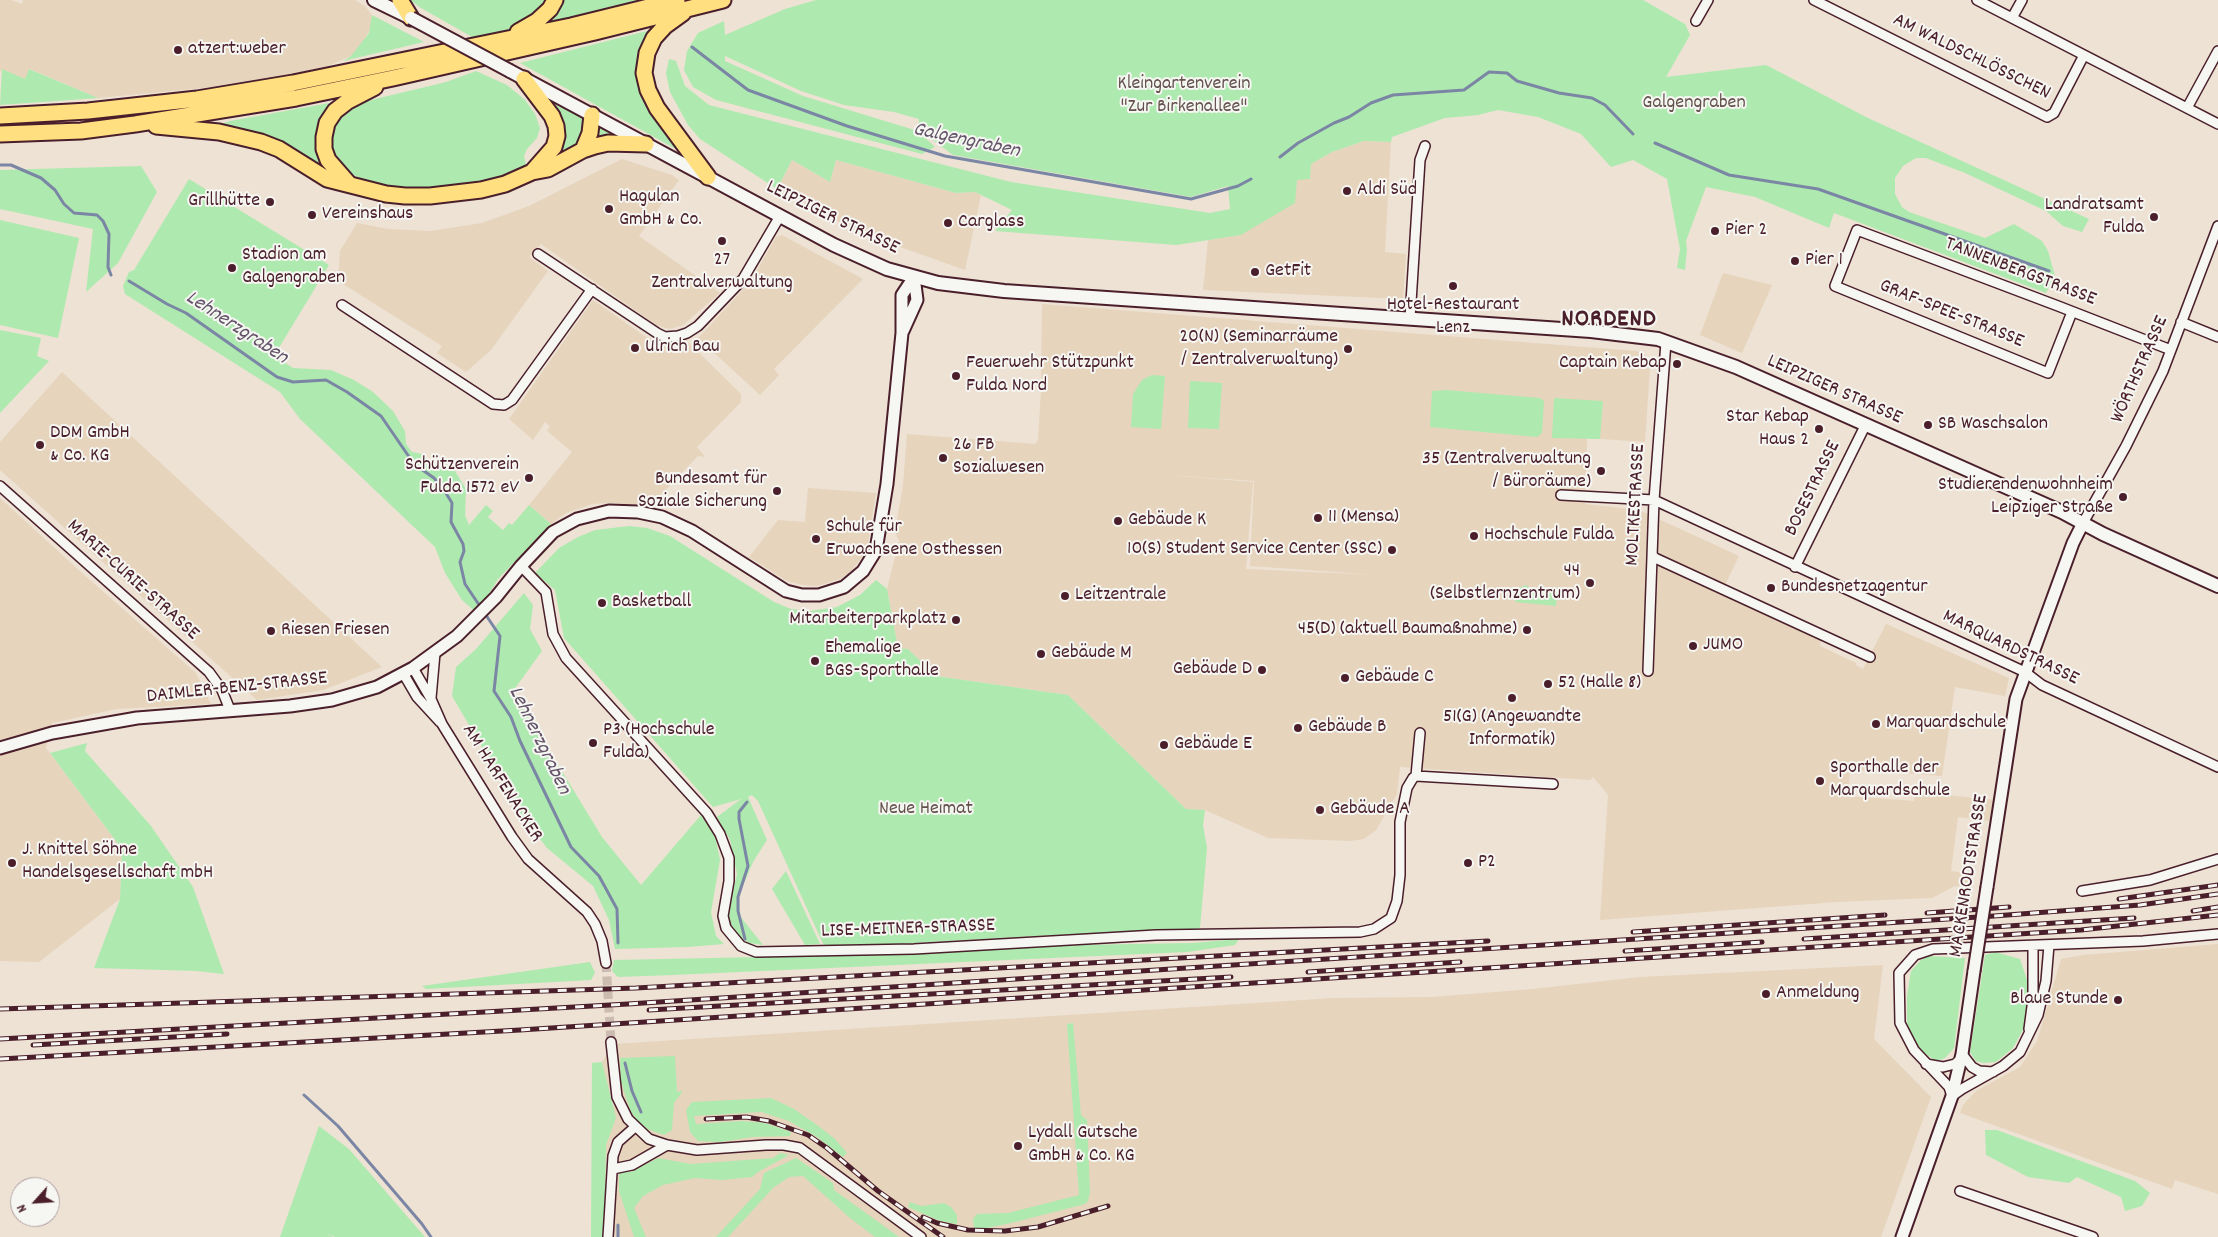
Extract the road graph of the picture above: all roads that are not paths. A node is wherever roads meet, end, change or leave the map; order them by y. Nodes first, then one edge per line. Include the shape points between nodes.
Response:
1 (374, 0) edge
2 (555, 0) edge
3 (677, 0) edge
4 (723, 0) edge
5 (1708, 0) edge
6 (1814, 0) edge
7 (1976, 0) edge
8 (2022, 0) edge
9 (691, 8) junction
10 (403, 10) edge
11 (2012, 18) junction
12 (1696, 21) dead end
13 (505, 38) junction
14 (2218, 51) edge
15 (2084, 55) junction
16 (392, 78) junction
17 (524, 79) junction
18 (2187, 108) junction
19 (592, 115) junction
20 (0, 116) edge
21 (135, 124) junction
22 (2218, 124) edge
23 (0, 134) edge
24 (646, 144) junction
25 (1425, 146) dead end
26 (583, 150) junction
27 (545, 165) junction
28 (708, 177) junction
29 (349, 184) junction
30 (780, 216) junction
31 (2218, 226) edge
32 (1857, 230) joint
33 (538, 254) dead end
34 (914, 277) junction
35 (592, 289) junction
36 (342, 305) dead end
37 (2072, 312) junction
38 (1410, 318) junction
39 (2181, 322) junction
40 (2218, 337) edge
41 (1666, 342) junction
42 (2171, 350) junction
43 (1865, 426) junction
44 (0, 486) edge
45 (1561, 495) dead end
46 (1654, 500) junction
47 (2083, 523) junction
48 (1652, 554) junction
49 (521, 566) junction
50 (1795, 567) junction
51 (2218, 586) edge
52 (435, 654) junction
53 (1870, 657) dead end
54 (408, 670) junction
55 (1648, 670) dead end
56 (2025, 672) junction
57 (431, 698) junction
58 (230, 710) junction
59 (442, 724) junction
60 (1420, 733) dead end
61 (0, 748) edge
62 (2218, 767) edge
63 (1414, 777) junction
64 (1553, 784) dead end
65 (2218, 859) edge
66 (2082, 891) dead end
67 (2218, 934) edge
68 (2033, 946) junction
69 (2049, 946) junction
70 (605, 959) tunnel mouth
71 (2028, 1036) junction
72 (611, 1042) tunnel mouth
73 (1961, 1056) junction
74 (1926, 1064) junction
75 (1993, 1072) junction
76 (1952, 1096) junction
77 (634, 1127) junction
78 (667, 1145) junction
79 (613, 1170) junction
80 (1960, 1191) dead end
81 (608, 1237) edge
82 (921, 1237) edge
83 (1902, 1237) edge
84 (2093, 1237) edge

1 - 10 main road, LEIPZIGER STRASSE
2 - 13 highway via 550,10 537,21
3 - 13 highway via 571,26
4 - 9 highway
5 - 12 street
6 - 15 street, AM WALDSCHLÖSSCHEN via 2047,117 2054,113
7 - 11 street
8 - 11 street
9 - 16 highway
9 - 28 highway via 654,38 647,53 644,74 657,108
10 - 17 main road, LEIPZIGER STRASSE, bridge
11 - 15 street
13 - 20 highway via 293,83 197,99 88,111
14 - 18 street
15 - 18 street
16 - 21 highway via 296,98
16 - 29 highway via 341,106 327,123 324,149 334,168
17 - 19 main road, LEIPZIGER STRASSE
17 - 27 highway via 556,126 554,147
18 - 22 street
19 - 24 main road, LEIPZIGER STRASSE
19 - 26 highway via 590,133
21 - 23 highway via 81,131
21 - 29 highway via 219,132 262,142 327,179
24 - 26 highway via 608,142
24 - 28 main road, LEIPZIGER STRASSE
25 - 38 street via 1420,160
26 - 27 highway
27 - 29 highway via 527,175 481,190 430,196 386,194
28 - 30 main road, LEIPZIGER STRASSE
30 - 34 main road, LEIPZIGER STRASSE via 852,255
30 - 35 street via 743,279 698,326 687,333 665,337
31 - 39 street, WÖRTHSTRASSE
32 - 37 street, TANNENBERGSTRASSE
32 - 37 street, GRAF-SPEE-STRASSE via 1836,286 2048,373
33 - 35 street
34 - 38 main road, LEIPZIGER STRASSE via 1004,291
34 - 49 street, DAIMLER-BENZ-STRASSE via 917,300 902,333 887,484 876,550 863,571 844,587 819,594 802,595 786,591 692,531 662,517 638,512 609,511 577,519 553,532
35 - 36 street via 512,400 504,405 493,404
37 - 42 street, TANNENBERGSTRASSE
38 - 41 main road, LEIPZIGER STRASSE via 1612,333
39 - 40 street
39 - 42 street, WÖRTHSTRASSE
41 - 43 main road, LEIPZIGER STRASSE via 1730,365
41 - 46 street, MOLTKESTRASSE
42 - 47 street, WÖRTHSTRASSE via 2130,438
43 - 47 main road, LEIPZIGER STRASSE
43 - 50 street, BOSESTRASSE
44 - 58 street, MARIE-CURIE-STRASSE via 209,672 222,690
45 - 46 street, MARQUARDSTRASSE
46 - 48 street, MOLTKESTRASSE
46 - 50 street, MARQUARDSTRASSE
47 - 51 main road, LEIPZIGER STRASSE
47 - 56 street, MACKENRODTSTRASSE
48 - 53 street
48 - 55 street, MOLTKESTRASSE
49 - 52 street, DAIMLER-BENZ-STRASSE via 476,618
49 - 63 street, LISE-MEITNER-STRASSE via 546,592 553,634 566,658 707,813 720,834 729,858 730,881 723,916 726,928 740,946 756,952 914,949 1156,935 1344,934 1374,929 1391,918 1397,901 1400,822 1407,788
50 - 56 street, MARQUARDSTRASSE
52 - 54 street, DAIMLER-BENZ-STRASSE
52 - 57 street, AM HARFENACKER
54 - 57 street, AM HARFENACKER
54 - 58 street, DAIMLER-BENZ-STRASSE via 377,687 332,700
54 - 59 street, AM HARFENACKER via 417,697
56 - 62 street, MARQUARDSTRASSE via 2038,682
56 - 73 street, MACKENRODTSTRASSE, bridge via 2016,701
57 - 59 street, AM HARFENACKER
58 - 61 street, DAIMLER-BENZ-STRASSE via 128,720 52,733
59 - 70 street, AM HARFENACKER via 528,859 587,912 595,924
60 - 63 street, LISE-MEITNER-STRASSE
63 - 64 street
65 - 66 street via 2150,880
67 - 69 street
68 - 69 street
68 - 71 street via 2033,999
68 - 74 street via 1933,949 1915,955 1906,964 1899,973 1900,1023 1906,1038
69 - 71 street via 2046,981 2038,1015
71 - 75 street via 2020,1052
72 - 77 street via 617,1097
73 - 74 street via 1948,1066
73 - 75 street via 1979,1071
73 - 76 street, MACKENRODTSTRASSE
74 - 76 street via 1948,1087
75 - 76 street
76 - 83 street, MACKENRODTSTRASSE
77 - 78 street via 649,1139
77 - 79 street via 618,1142
78 - 79 street via 632,1165
78 - 82 street via 697,1150 766,1145 800,1148
79 - 81 street
80 - 84 street

